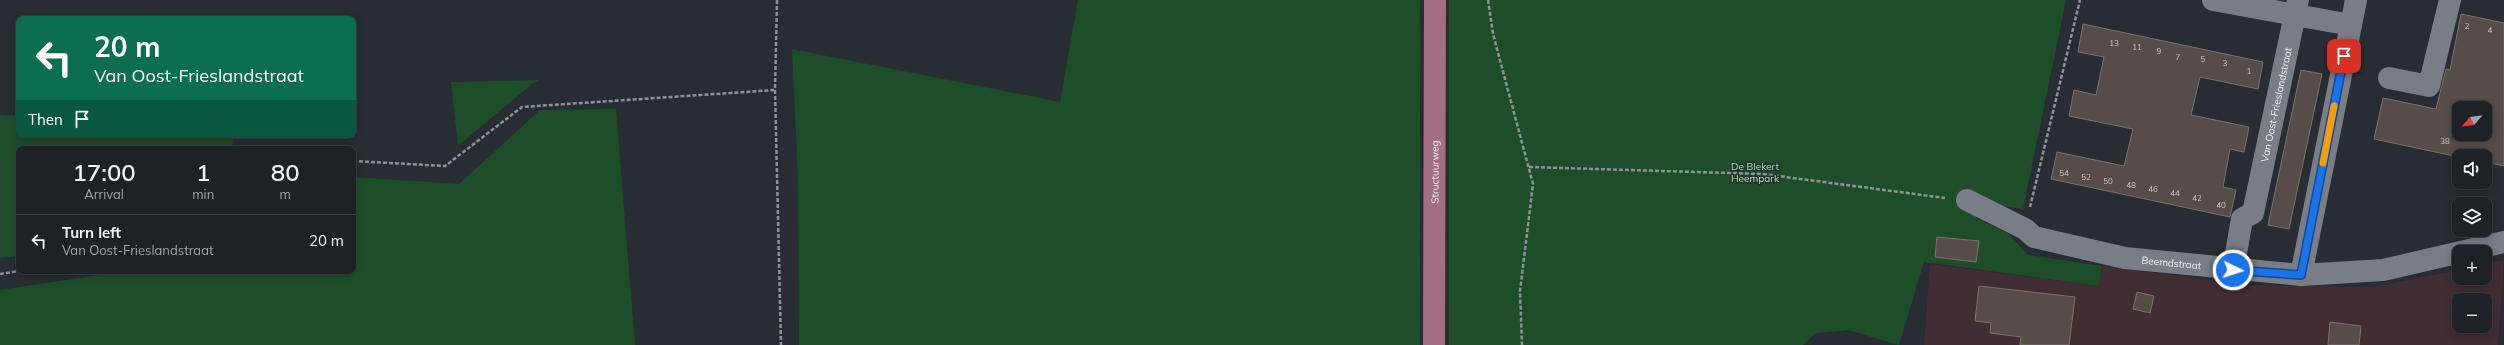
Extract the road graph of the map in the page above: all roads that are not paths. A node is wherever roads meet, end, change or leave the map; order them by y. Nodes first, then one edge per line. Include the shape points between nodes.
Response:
1 (1435, 0) edge
2 (2214, 0) edge
3 (2356, 0) edge
4 (2450, 0) edge
5 (2296, 7) edge
6 (2351, 25) junction
7 (2389, 78) dead end
8 (1967, 200) road end
9 (2504, 242) edge
10 (2233, 270) junction
11 (2301, 275) junction
12 (1434, 345) edge

1 - 12 main road, Structuurweg
2 - 5 street
3 - 6 street
4 - 7 street via 2429,86
5 - 6 street
5 - 10 street, Van Oost-Frieslandstraat via 2253,213 2242,219
6 - 11 street
8 - 10 street, Beemdstraat via 2025,228 2034,237 2125,258
9 - 11 street, Beemdstraat via 2383,270
10 - 11 street, Beemdstraat

